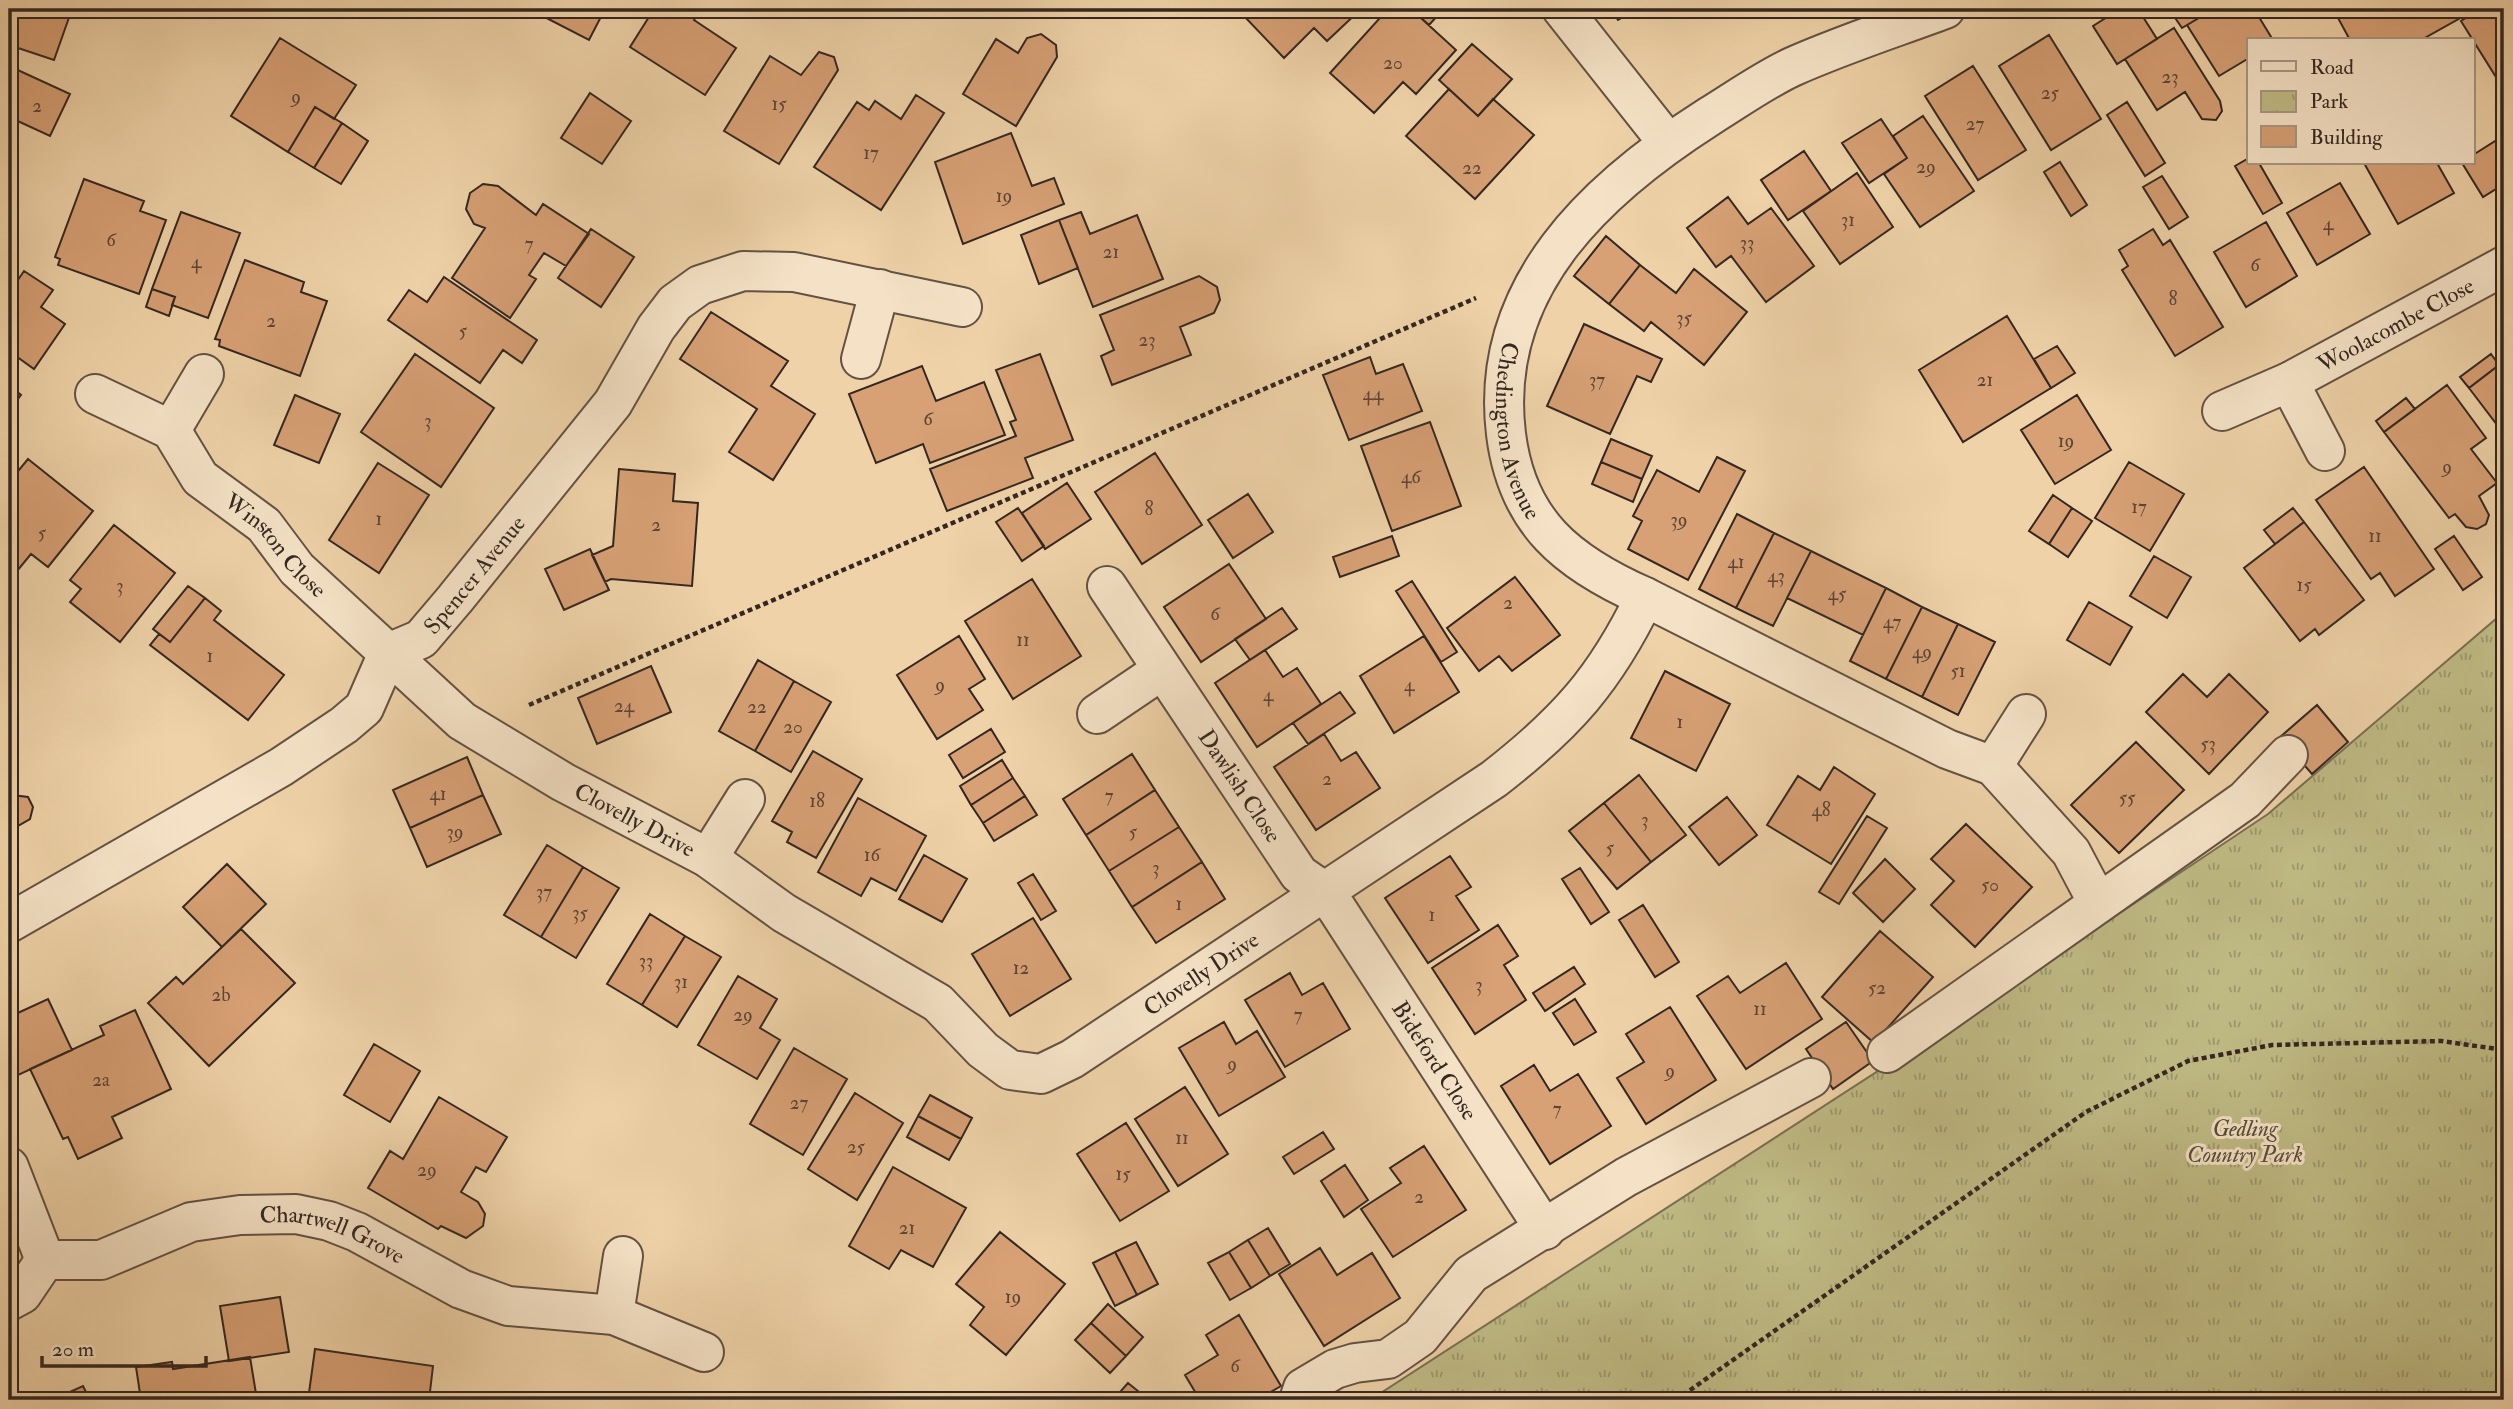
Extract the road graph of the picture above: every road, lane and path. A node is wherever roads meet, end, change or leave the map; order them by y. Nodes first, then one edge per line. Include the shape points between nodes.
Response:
1 (1562, 9) edge
2 (1945, 9) edge
3 (1668, 143) junction
4 (2504, 266) edge
5 (1538, 273) junction
6 (880, 289) junction
7 (962, 307) dead end
8 (861, 359) dead end
9 (204, 374) dead end
10 (2289, 382) junction
11 (95, 394) dead end
12 (2222, 411) dead end
13 (171, 430) junction
14 (2325, 451) dead end
15 (1107, 586) dead end
16 (1645, 597) junction
17 (388, 653) junction
18 (1162, 670) junction
19 (1097, 714) dead end
20 (2026, 714) dead end
21 (474, 728) junction
22 (2288, 755) dead end
23 (1993, 766) junction
24 (746, 799) dead end
25 (708, 858) junction
26 (1325, 892) junction
27 (2098, 903) junction
28 (9, 923) edge
29 (2504, 1050) edge
30 (1887, 1053) dead end
31 (1811, 1078) dead end
32 (9, 1167) edge
33 (1545, 1230) junction
34 (623, 1256) dead end
35 (45, 1260) junction
36 (9, 1301) edge
37 (614, 1315) junction
38 (704, 1352) dead end
39 (1299, 1400) edge
40 (1676, 1400) edge

1 - 3 street
2 - 3 street, Chedington Avenue via 1791,68
3 - 5 street, Chedington Avenue via 1619,183
4 - 10 street, Woolacombe Close
5 - 16 street, Chedington Avenue via 1518,317 1506,360 1503,411 1525,502 1542,529 1601,578
5 - 21 path
6 - 7 street, Spencer Avenue
6 - 8 street
6 - 17 street, Spencer Avenue via 766,270 721,276 683,297 656,328 613,403 455,599 421,639
9 - 13 street
10 - 12 street, Woolacombe Close
10 - 14 street
11 - 13 street
13 - 17 street, Winston Close via 200,478 264,525 298,569
15 - 18 street, Dawlish Close
16 - 23 street, Chedington Avenue via 1947,749
16 - 26 street, Clovelly Drive via 1591,689 1548,737 1494,779
17 - 21 street, Winston Close
17 - 28 street via 364,708 344,725 281,767
18 - 19 street
18 - 26 street, Dawlish Close via 1299,874
20 - 23 street
21 - 25 street, Clovelly Drive via 563,782
22 - 27 street via 2245,800
23 - 27 street, Chedington Avenue via 2071,852
24 - 25 street, Clovelly Drive
25 - 26 street, Clovelly Drive via 784,913 938,1003 983,1050 1010,1070 1041,1074 1072,1059
26 - 33 street, Bideford Close
27 - 30 street
29 - 40 path via 2441,1041 2272,1045 2189,1061 2085,1112
31 - 33 street via 1626,1177
32 - 35 street
33 - 39 street via 1471,1274 1420,1337 1388,1359 1335,1369 1303,1388
34 - 37 street
35 - 36 street via 22,1294
35 - 37 street, Chartwell Grove via 102,1260 191,1222 296,1214 357,1231 461,1289 508,1306
37 - 38 street, Chartwell Grove

